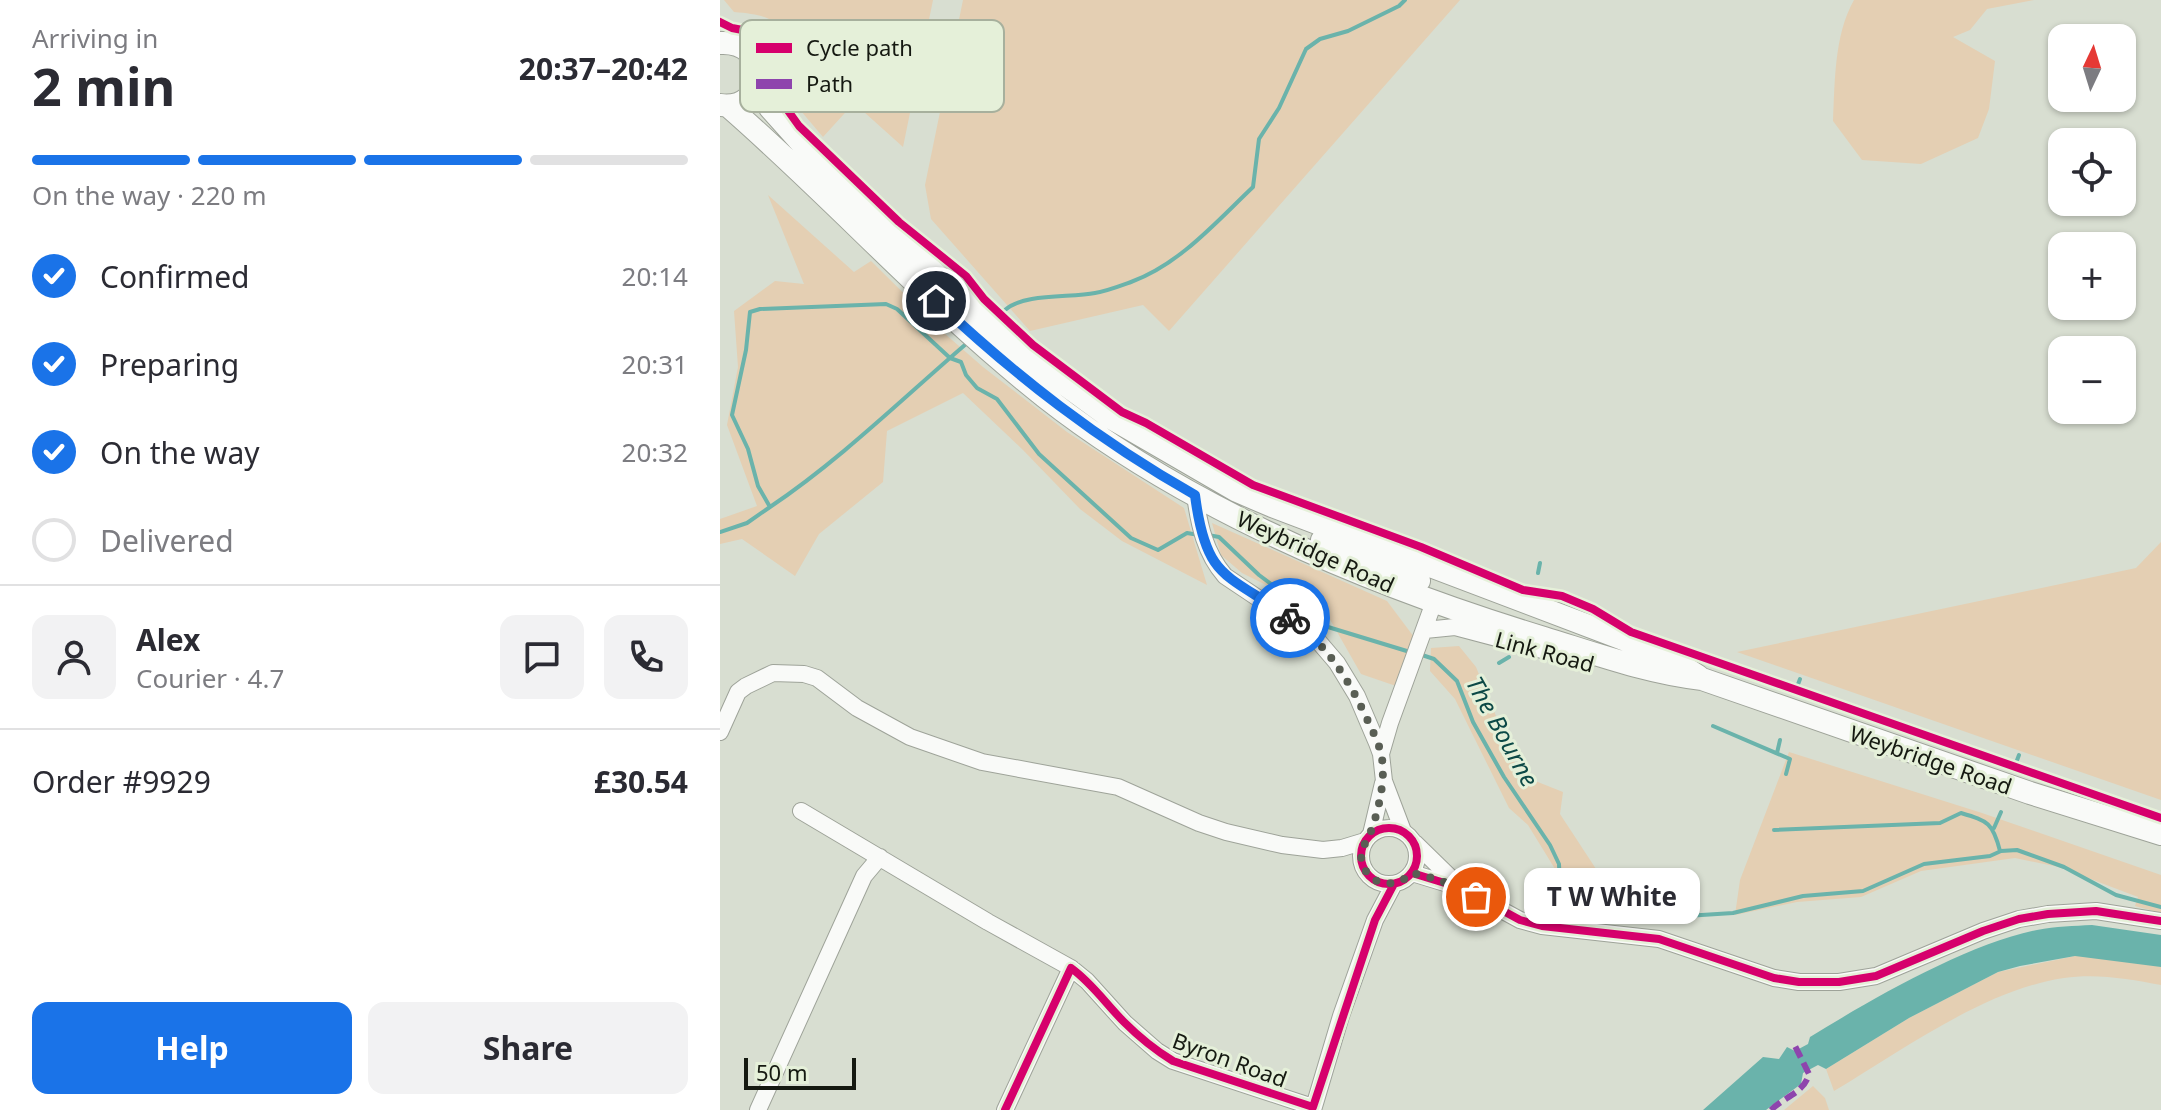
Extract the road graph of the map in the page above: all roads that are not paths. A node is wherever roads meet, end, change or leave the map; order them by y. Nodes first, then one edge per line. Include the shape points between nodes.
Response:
1 (720, 43) edge
2 (740, 47) edge
3 (724, 105) edge
4 (774, 112) edge
5 (1195, 495) junction
6 (1272, 506) junction
7 (1434, 602) junction
8 (1425, 630) junction
9 (1666, 675) junction
10 (1702, 679) junction
11 (720, 732) edge
12 (1381, 754) junction
13 (1384, 781) junction
14 (801, 811) dead end
15 (2161, 834) edge
16 (1408, 836) junction
17 (1368, 838) junction
18 (1323, 850) junction
19 (880, 857) junction
20 (1367, 872) junction
21 (1412, 873) junction
22 (1394, 884) junction
23 (1461, 888) junction
24 (1375, 920) junction
25 (2161, 921) edge
26 (1071, 968) junction
27 (1313, 1108) edge
28 (758, 1110) edge
29 (1005, 1110) edge

1 - 2 main road, Weybridge Road
3 - 5 main road, Weybridge Road via 997,357 1101,437
4 - 6 main road, Weybridge Road via 1029,358 1162,450
5 - 7 main road, Weybridge Road via 1339,564
5 - 12 street via 1207,549 1225,576 1313,635 1357,696
6 - 7 main road via 1327,543 1430,586
6 - 10 main road, Weybridge Road via 1623,639
7 - 8 street
7 - 9 main road, Weybridge Road
8 - 9 street, Link Road via 1455,627 1645,677
8 - 12 street
9 - 10 main road, Weybridge Road
10 - 15 main road, Weybridge Road
11 - 18 street via 738,692 746,686 773,673 804,674 910,737 982,762 1118,787 1226,832
12 - 13 street
13 - 16 street
13 - 17 street
14 - 19 street, Byron Road
16 - 17 street via 1385,828
16 - 21 street via 1418,858
16 - 23 street
17 - 18 street
17 - 20 street via 1361,853
18 - 20 street
19 - 26 street, Byron Road
19 - 28 street via 864,876
20 - 22 street via 1383,884
20 - 24 street via 1375,894
21 - 22 street
21 - 23 street
22 - 24 street
23 - 25 street via 1520,920 1659,939 1799,982 1876,976 1983,931 2048,914 2096,911
24 - 27 street
26 - 27 street, Byron Road via 1125,1023 1173,1061
26 - 29 street

